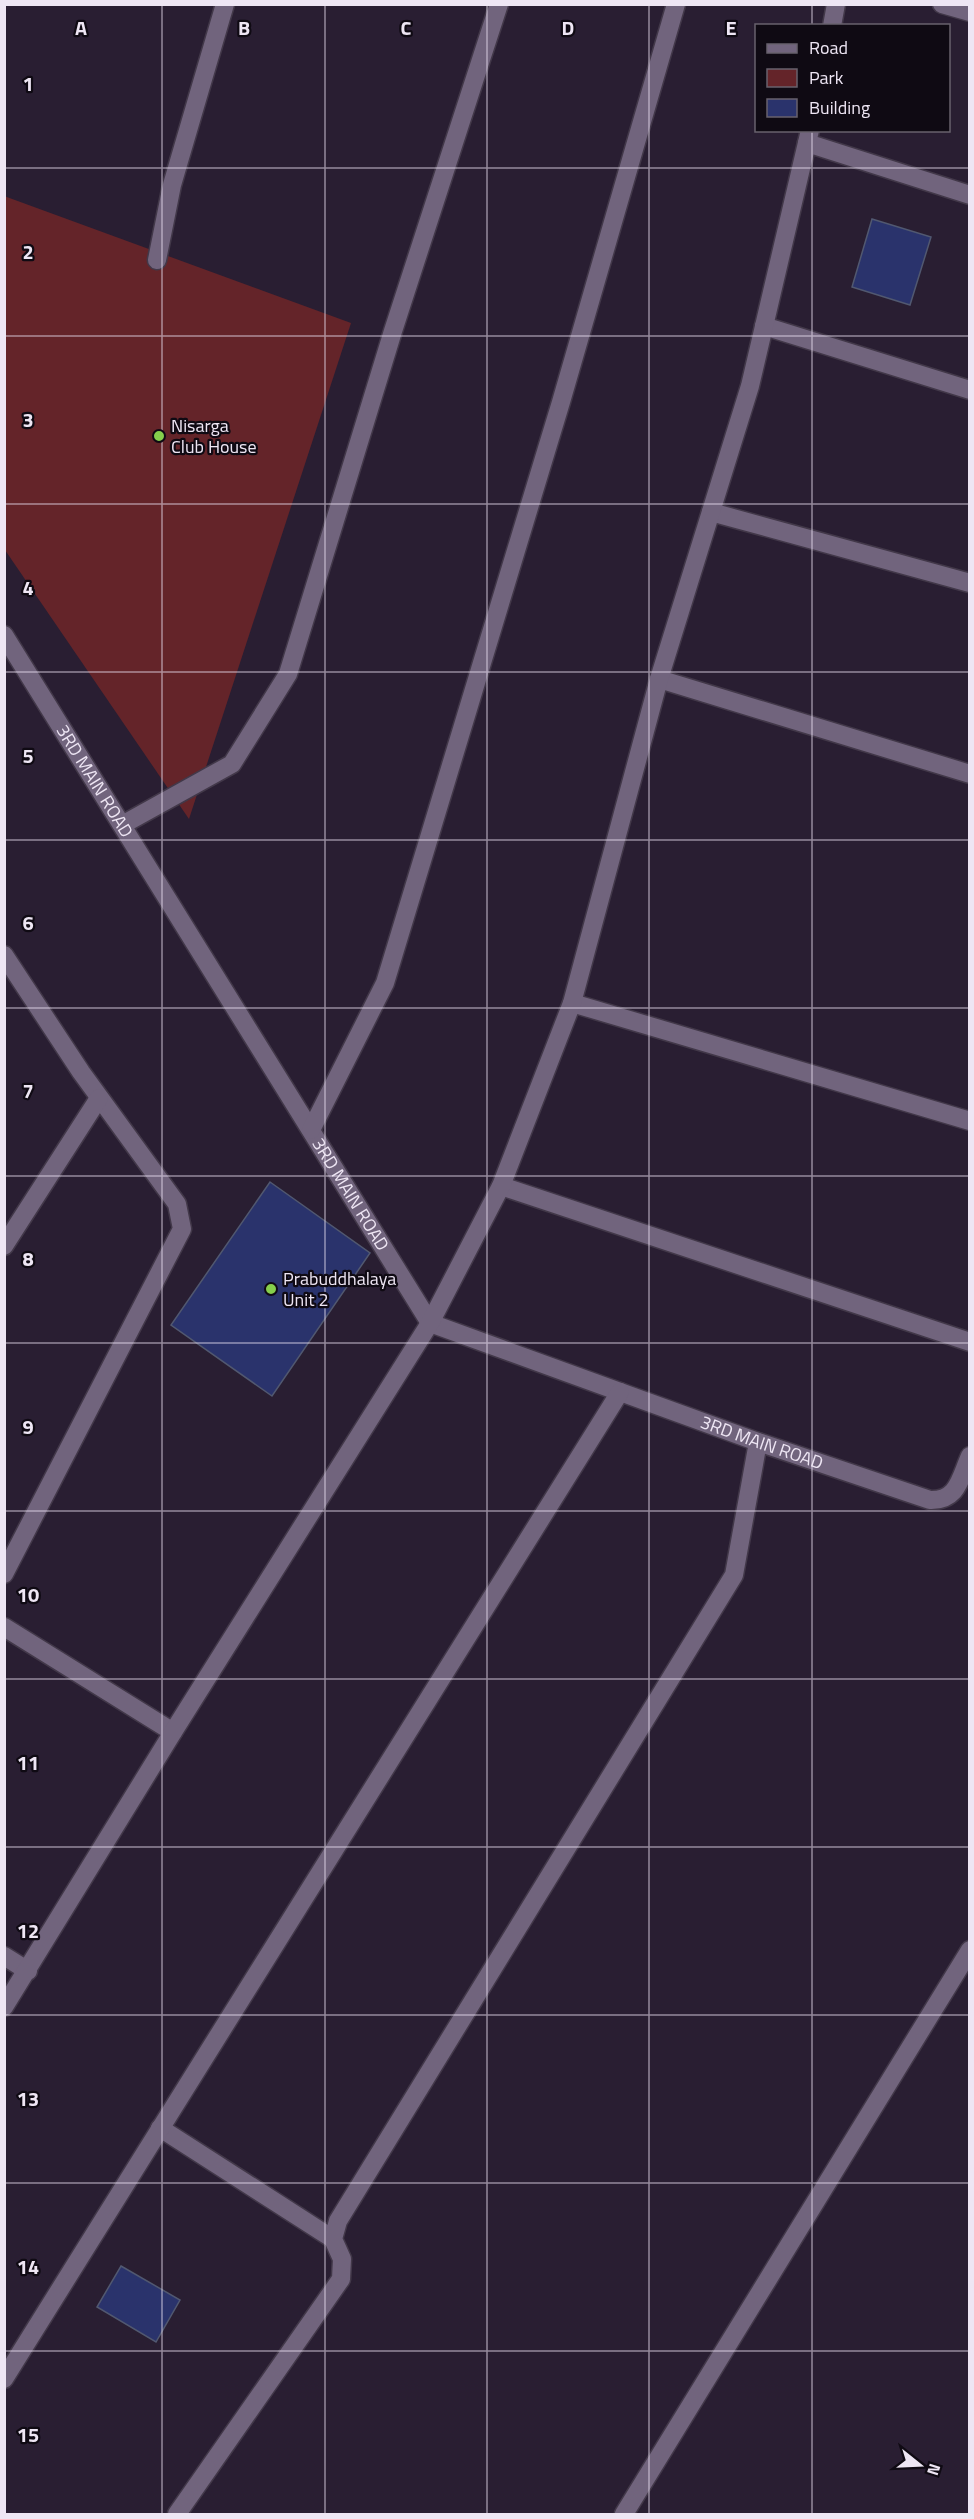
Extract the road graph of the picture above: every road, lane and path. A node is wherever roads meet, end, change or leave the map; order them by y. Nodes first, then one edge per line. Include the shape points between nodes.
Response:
1 (225, 4) edge
2 (499, 4) edge
3 (676, 4) edge
4 (836, 4) edge
5 (942, 4) edge
6 (969, 12) edge
7 (832, 24) edge
8 (809, 136) edge
9 (969, 195) edge
10 (157, 260) dead end
11 (764, 326) junction
12 (969, 390) edge
13 (711, 512) junction
14 (969, 583) edge
15 (4, 634) edge
16 (659, 679) junction
17 (969, 774) edge
18 (122, 825) junction
19 (4, 956) edge
20 (572, 1003) junction
21 (99, 1098) junction
22 (969, 1121) edge
23 (311, 1130) junction
24 (501, 1186) junction
25 (4, 1246) edge
26 (430, 1323) junction
27 (969, 1342) edge
28 (620, 1392) junction
29 (758, 1442) junction
30 (969, 1456) edge
31 (4, 1574) edge
32 (4, 1627) edge
33 (173, 1732) junction
34 (969, 1950) edge
35 (4, 1956) edge
36 (28, 1971) junction
37 (4, 2007) edge
38 (160, 2128) junction
39 (333, 2239) junction
40 (4, 2379) edge
41 (177, 2514) edge
42 (624, 2514) edge

1 - 10 street via 172,185
2 - 18 street via 288,674 232,764
3 - 23 street via 386,983
4 - 7 street
5 - 6 street
8 - 9 street
8 - 11 street
11 - 12 street
11 - 13 street
13 - 14 street
13 - 16 street
15 - 18 street, 3RD MAIN ROAD
16 - 17 street
16 - 20 street
18 - 23 street, 3RD MAIN ROAD
19 - 21 street
20 - 22 street
20 - 24 street
21 - 25 street
21 - 31 street via 177,1204 182,1229
23 - 26 street, 3RD MAIN ROAD
24 - 26 street
24 - 27 street
26 - 28 street, 3RD MAIN ROAD
26 - 33 street
28 - 29 street, 3RD MAIN ROAD
28 - 38 street
29 - 30 street, 3RD MAIN ROAD via 930,1500 944,1501 953,1494
29 - 39 street via 734,1575 338,2221
32 - 33 street
33 - 36 street
34 - 42 street
35 - 36 street
36 - 37 street
38 - 39 street
38 - 40 street
39 - 41 street via 342,2259 341,2279

